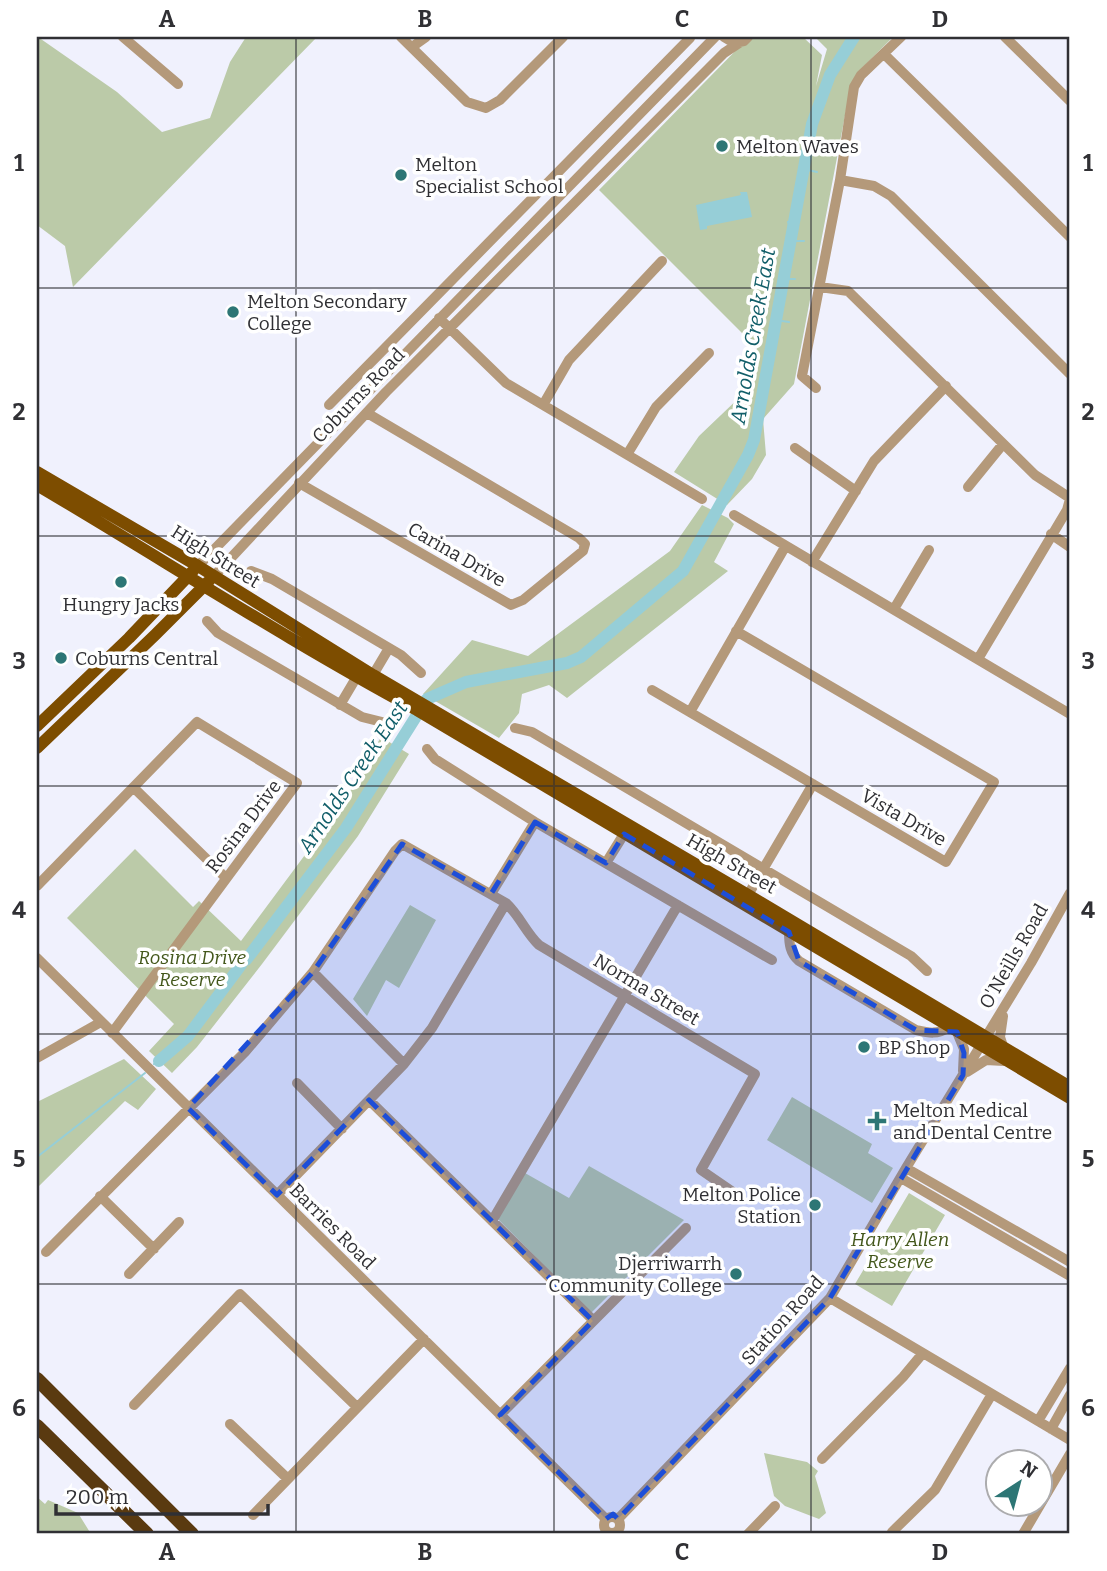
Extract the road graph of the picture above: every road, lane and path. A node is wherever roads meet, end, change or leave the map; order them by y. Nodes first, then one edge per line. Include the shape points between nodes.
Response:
1 (122, 37) edge
2 (401, 37) edge
3 (426, 37) edge
4 (563, 37) edge
5 (715, 37) edge
6 (724, 37) edge
7 (901, 37) edge
8 (1005, 37) edge
9 (690, 38) dead end
10 (744, 40) edge
11 (412, 47) junction
12 (884, 54) junction
13 (177, 84) dead end
14 (1070, 101) edge
15 (597, 157) junction
16 (610, 169) junction
17 (840, 180) junction
18 (548, 182) junction
19 (548, 206) junction
20 (533, 222) junction
21 (508, 223) junction
22 (1070, 237) edge
23 (662, 261) dead end
24 (820, 287) junction
25 (439, 318) junction
26 (450, 329) junction
27 (709, 353) dead end
28 (379, 354) junction
29 (390, 367) junction
30 (1070, 374) edge
31 (946, 386) junction
32 (816, 388) dead end
33 (329, 405) dead end
34 (543, 405) junction
35 (367, 413) junction
36 (1003, 444) junction
37 (795, 447) dead end
38 (628, 453) junction
39 (37, 472) edge
40 (299, 483) junction
41 (37, 485) edge
42 (968, 486) dead end
43 (856, 491) junction
44 (1070, 498) edge
45 (702, 499) dead end
46 (734, 515) dead end
47 (1051, 534) junction
48 (785, 547) junction
49 (1070, 547) edge
50 (929, 550) dead end
51 (812, 562) junction
52 (198, 566) junction
53 (251, 571) dead end
54 (214, 576) junction
55 (187, 577) junction
56 (203, 586) junction
57 (894, 609) junction
58 (207, 621) dead end
59 (736, 631) junction
60 (390, 648) junction
61 (978, 659) junction
62 (359, 673) junction
63 (421, 673) dead end
64 (371, 680) junction
65 (652, 690) dead end
66 (340, 705) junction
67 (690, 712) junction
68 (1070, 713) edge
69 (382, 722) dead end
70 (37, 726) edge
71 (514, 728) dead end
72 (37, 748) edge
73 (427, 749) dead end
74 (813, 784) junction
75 (134, 788) junction
76 (535, 822) junction
77 (626, 829) junction
78 (606, 863) junction
79 (764, 868) junction
80 (226, 878) junction
81 (37, 886) edge
82 (1070, 893) edge
83 (491, 894) junction
84 (745, 898) junction
85 (506, 903) junction
86 (678, 905) junction
87 (1067, 906) edge
88 (789, 932) junction
89 (37, 958) edge
90 (772, 960) dead end
91 (927, 971) dead end
92 (313, 972) junction
93 (624, 996) junction
94 (1007, 1002) junction
95 (101, 1022) junction
96 (953, 1030) junction
97 (112, 1033) junction
98 (983, 1041) junction
99 (1003, 1046) junction
100 (37, 1058) edge
101 (1011, 1063) junction
102 (404, 1064) junction
103 (963, 1075) junction
104 (297, 1083) dead end
105 (1070, 1087) edge
106 (1070, 1098) edge
107 (369, 1100) junction
108 (188, 1108) junction
109 (342, 1129) junction
110 (906, 1168) junction
111 (901, 1178) junction
112 (736, 1194) dead end
113 (277, 1195) junction
114 (100, 1196) junction
115 (492, 1221) junction
116 (179, 1223) dead end
117 (686, 1228) dead end
118 (154, 1249) junction
119 (46, 1252) dead end
120 (1070, 1262) edge
121 (129, 1274) dead end
122 (1070, 1276) edge
123 (836, 1286) junction
124 (830, 1298) junction
125 (842, 1305) junction
126 (593, 1321) junction
127 (424, 1339) junction
128 (923, 1353) junction
129 (37, 1365) edge
130 (1070, 1368) edge
131 (37, 1379) edge
132 (992, 1394) junction
133 (1070, 1395) edge
134 (134, 1405) dead end
135 (356, 1407) junction
136 (500, 1415) junction
137 (1038, 1421) junction
138 (230, 1424) dead end
139 (37, 1426) edge
140 (1051, 1429) junction
141 (93, 1434) junction
142 (37, 1435) edge
143 (1070, 1440) edge
144 (1070, 1454) edge
145 (822, 1459) dead end
146 (288, 1479) junction
147 (103, 1492) junction
148 (775, 1506) dead end
149 (253, 1515) dead end
150 (606, 1519) junction
151 (618, 1519) junction
152 (604, 1532) edge
153 (620, 1532) edge
154 (892, 1532) dead end
155 (148, 1534) edge
156 (192, 1534) edge
157 (748, 1534) edge
158 (1023, 1534) edge

1 - 13 street
2 - 11 street
3 - 11 street
4 - 11 street via 500,100 486,108 467,102
5 - 15 street, Coburns Road
6 - 10 street via 730,42
7 - 12 street
8 - 14 street
9 - 18 street, Coburns Road
10 - 16 street, Coburns Road via 724,53
12 - 17 street via 854,87
12 - 22 street
15 - 16 street
15 - 19 street, Coburns Road
16 - 26 street, Coburns Road
17 - 24 street
17 - 30 street via 874,186 891,196
18 - 19 street
18 - 21 street, Coburns Road
19 - 20 street, Coburns Road
20 - 21 street
20 - 25 street, Coburns Road
21 - 28 street, Coburns Road
23 - 34 street via 569,360
24 - 31 street via 848,291
24 - 32 street via 802,376
25 - 26 street
25 - 29 street, Coburns Road
26 - 34 street via 498,377
26 - 35 street, Coburns Road
27 - 38 street via 656,407
28 - 29 street, Coburns Road
28 - 33 street, Coburns Road
29 - 52 street, Coburns Road
31 - 36 street
31 - 43 street via 874,461
34 - 38 street
35 - 40 street, Coburns Road
35 - 40 street, Carina Drive via 579,538 585,544 583,551 511,605
36 - 42 street
36 - 44 street via 1035,475
37 - 43 street
38 - 45 street
39 - 52 main road, High Street
40 - 54 street, Coburns Road
41 - 55 main road, High Street
43 - 51 street
44 - 47 street
46 - 48 street
47 - 49 street
47 - 61 street
48 - 51 street
48 - 59 street
50 - 57 street
51 - 57 street
52 - 54 main road, High Street
52 - 55 main road, Coburns Road
53 - 60 street, High Street
54 - 56 main road, Coburns Road
54 - 62 main road, High Street
55 - 56 main road, High Street
55 - 70 main road, Coburns Road
56 - 62 main road, High Street
56 - 72 main road, Coburns Road
57 - 61 street
58 - 66 street via 218,633
59 - 67 street
59 - 74 street, Vista Drive via 994,782 946,862
60 - 63 street, High Street
60 - 64 street
61 - 68 street
62 - 64 main road, High Street
62 - 66 street
64 - 77 main road, High Street
65 - 67 street, Vista Drive
66 - 69 street
67 - 74 street, Vista Drive
71 - 79 street, High Street via 532,732
73 - 76 street via 435,759
74 - 79 street
75 - 80 street
75 - 80 street, Rosina Drive via 197,722 297,783
75 - 81 street, Rosina Drive
76 - 78 street
76 - 83 street
77 - 78 street
77 - 84 main road, High Street
78 - 86 street
79 - 84 street
79 - 91 street, High Street via 911,956
80 - 97 street, Rosina Drive
82 - 87 street, O'Neills Road
83 - 85 street, Norma Street
83 - 92 street, Norma Street via 402,844
84 - 88 main road, High Street
84 - 98 main road, High Street
85 - 93 street, Norma Street via 531,938
85 - 102 street via 432,1028
86 - 90 street
86 - 93 street
87 - 94 street, O'Neills Road
88 - 96 main road, High Street
88 - 96 street via 789,946 799,961 916,1030 930,1034
89 - 95 street, Barries Road
92 - 102 street
92 - 108 street via 245,1052
93 - 112 street, Norma Street via 755,1074 701,1170
93 - 115 street
94 - 98 street, O'Neills Road
94 - 99 street via 1000,1025
95 - 97 street, Barries Road
95 - 100 street
96 - 98 main road, High Street
96 - 103 street via 964,1053
97 - 108 street, Barries Road
98 - 99 main road, High Street
98 - 101 main road, High Street
98 - 103 street, Station Road
99 - 105 main road, High Street
101 - 103 street via 986,1060
101 - 106 main road, High Street
102 - 107 street
103 - 110 street, Station Road
104 - 109 street
107 - 109 street
107 - 115 street
108 - 113 street, Barries Road
108 - 114 street
109 - 113 street
110 - 111 street, Station Road
110 - 120 street
111 - 122 street
111 - 123 street, Station Road
113 - 127 street, Barries Road
114 - 118 street
114 - 119 street
115 - 126 street
116 - 118 street
117 - 126 street
118 - 121 street
123 - 124 street, Station Road
123 - 125 street
124 - 125 street
124 - 151 street, Station Road
125 - 128 street
126 - 136 street
127 - 135 street
127 - 136 street, Barries Road
128 - 132 street
128 - 145 street
129 - 141 highway
130 - 137 street
131 - 141 highway
132 - 137 street
132 - 154 street via 935,1490
133 - 140 street
134 - 135 street via 240,1294
135 - 146 street
136 - 150 street, Barries Road
137 - 140 street
138 - 146 street
139 - 147 highway
140 - 143 street
141 - 156 highway
142 - 147 highway
144 - 158 street
146 - 149 street
147 - 155 highway
148 - 157 street
150 - 151 street
150 - 152 street
151 - 153 street
152 - 153 street

